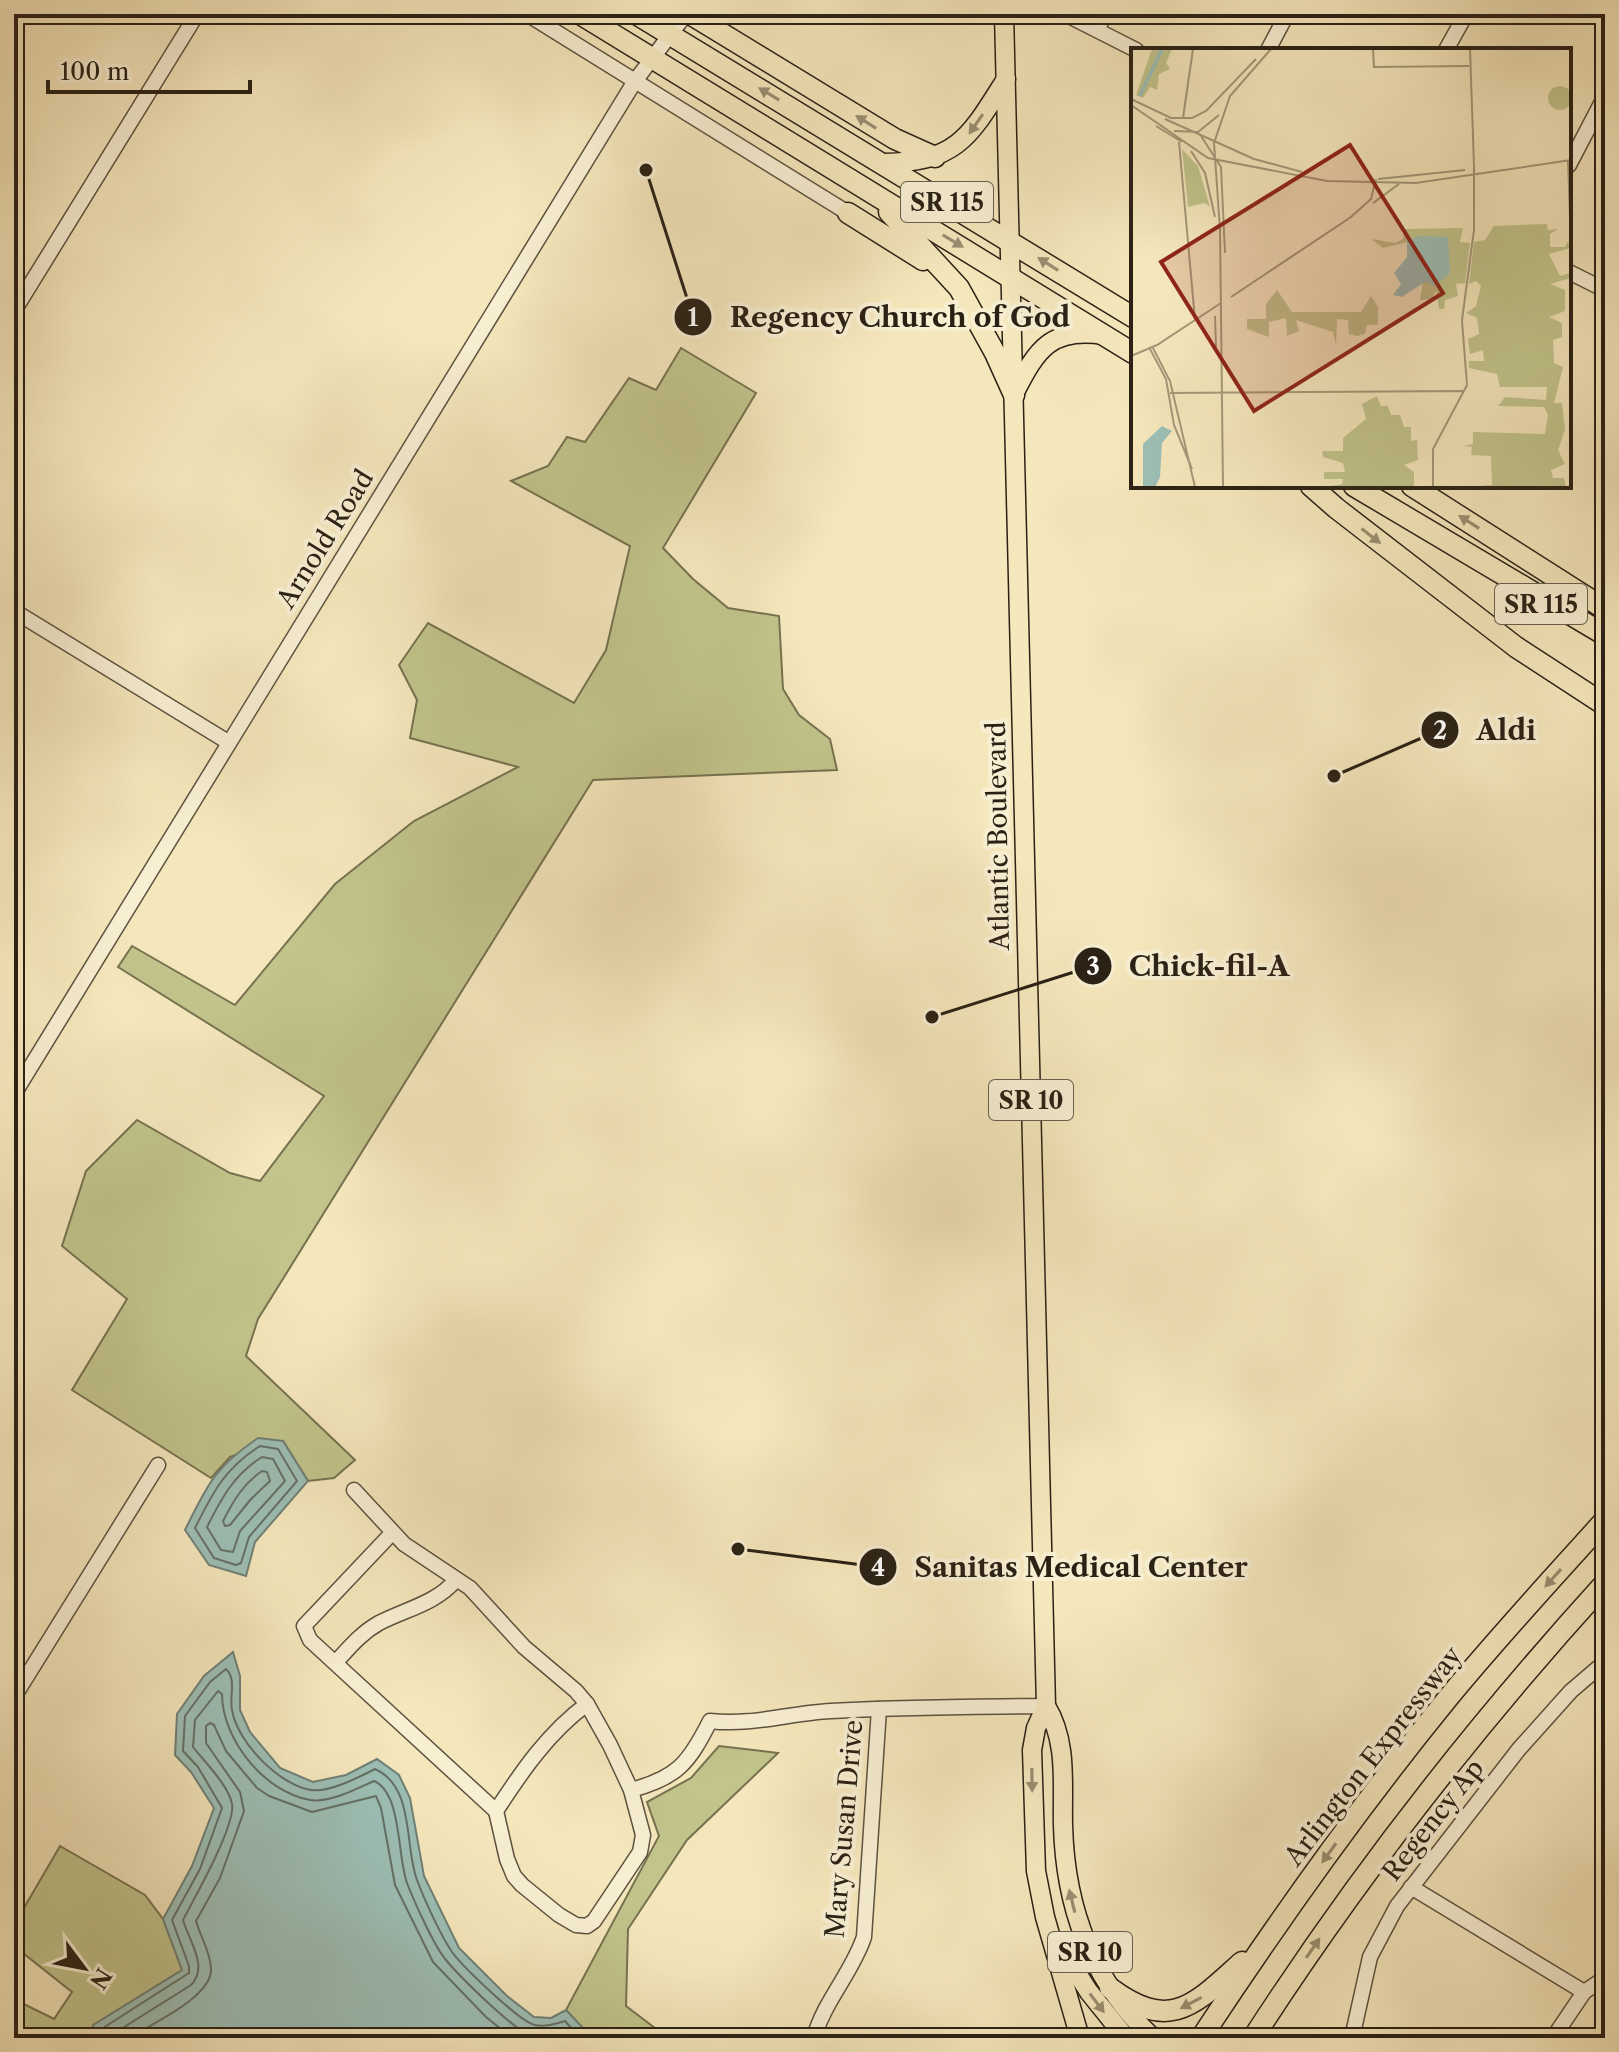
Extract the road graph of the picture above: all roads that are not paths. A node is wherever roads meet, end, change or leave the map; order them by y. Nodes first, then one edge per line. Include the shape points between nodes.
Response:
1 (197, 14) edge
2 (527, 14) edge
3 (580, 14) edge
4 (636, 14) edge
5 (688, 14) edge
6 (1004, 14) edge
7 (1065, 14) edge
8 (1105, 14) edge
9 (1287, 14) edge
10 (1466, 14) edge
11 (1097, 30) junction
12 (670, 35) junction
13 (1132, 48) edge
14 (1269, 48) edge
15 (1447, 48) edge
16 (652, 58) junction
17 (1006, 79) junction
18 (635, 81) junction
19 (1605, 96) edge
20 (935, 157) junction
21 (1571, 161) edge
22 (884, 163) junction
23 (862, 186) junction
24 (848, 213) joint
25 (1010, 240) junction
26 (1571, 273) edge
27 (1011, 277) junction
28 (959, 288) junction
29 (1605, 290) edge
30 (14, 311) edge
31 (1131, 316) edge
32 (1104, 335) junction
33 (1131, 352) edge
34 (1014, 395) junction
35 (1313, 488) edge
36 (1357, 488) edge
37 (1415, 488) edge
38 (1527, 558) junction
39 (1477, 559) junction
40 (1605, 597) edge
41 (1605, 609) edge
42 (14, 611) edge
43 (1605, 635) edge
44 (1605, 647) edge
45 (1605, 705) edge
46 (228, 742) junction
47 (14, 1094) edge
48 (158, 1465) dead end
49 (354, 1490) dead end
50 (1605, 1520) edge
51 (392, 1533) junction
52 (1605, 1572) edge
53 (456, 1580) junction
54 (1605, 1583) edge
55 (1538, 1659) junction
56 (336, 1662) junction
57 (1605, 1662) edge
58 (14, 1697) edge
59 (587, 1704) junction
60 (1046, 1706) junction
61 (879, 1709) junction
62 (631, 1790) junction
63 (496, 1811) junction
64 (1411, 1887) junction
65 (1045, 1917) junction
66 (1271, 1934) junction
67 (1605, 1978) edge
68 (1110, 1988) junction
69 (1584, 1992) junction
70 (1269, 2013) junction
71 (814, 2038) edge
72 (1080, 2038) edge
73 (1126, 2038) edge
74 (1153, 2038) edge
75 (1201, 2038) edge
76 (1253, 2038) edge
77 (1268, 2038) edge
78 (1352, 2038) edge
79 (1553, 2038) edge

1 - 30 street
2 - 18 street
3 - 16 highway
4 - 12 highway
5 - 12 street, Arnold Road
20 -> 5 highway via 895,139
6 - 17 main road, Atlantic Boulevard
7 - 11 street
8 - 11 street
9 - 14 street
10 - 15 street
11 - 13 street
12 - 16 street, Arnold Road
22 -> 12 highway
16 - 18 street, Arnold Road
16 - 23 highway
17 -> 20 main road via 971,133
17 - 25 main road, Atlantic Boulevard
18 - 24 street
18 - 46 street, Arnold Road
19 - 21 street
20 - 22 main road
22 - 25 highway, SR 115
23 -> 27 highway
23 - 28 highway
24 - 28 highway via 909,249
25 - 27 main road, Atlantic Boulevard
31 -> 25 highway, SR 115
26 - 29 street
27 - 32 highway
27 - 34 main road, Atlantic Boulevard / SR 10
28 - 34 highway
32 - 33 highway
32 - 34 main road via 1071,332 1050,343 1030,363
34 - 60 main road, Atlantic Boulevard / SR 10
35 -> 45 highway via 1516,647
36 - 39 highway, SR 115
38 -> 37 highway, SR 115
38 - 40 highway, SR 115
38 - 41 highway
39 - 43 highway
39 - 44 highway, SR 115
42 - 46 street
46 - 47 street, Arnold Road
48 - 58 street
49 - 51 street
50 -> 66 highway, Arlington Expressway via 1449,1697
51 - 53 street
51 - 56 street via 304,1626 310,1640
52 - 55 highway
53 - 56 street via 429,1601 378,1624
53 - 59 street
54 - 55 highway
70 -> 55 highway via 1398,1831
56 - 63 street
57 - 64 street, Regency Ap via 1519,1749
59 - 62 street
59 - 63 street via 534,1754
60 - 61 street
60 -> 65 main road, Atlantic Boulevard / SR 10 via 1032,1750 1035,1857
68 -> 60 main road, Atlantic Boulevard / SR 10 via 1086,1944 1071,1897 1064,1848 1062,1749
61 - 62 street via 754,1722 710,1721 683,1766 668,1778
61 - 71 street, Mary Susan Drive via 864,1937
62 - 63 street via 643,1835 640,1852 587,1926 559,1915 514,1876
64 - 69 street
64 - 78 street, Regency Ap via 1375,1945
65 - 72 main road, Atlantic Boulevard / SR 10
65 -> 73 main road via 1089,1992
66 -> 68 highway via 1208,1992 1177,2010 1149,2010
66 - 75 highway, Arlington Expressway
67 - 69 street
68 - 74 main road, Atlantic Boulevard / SR 10
69 - 79 street
70 - 76 highway
70 - 77 highway

